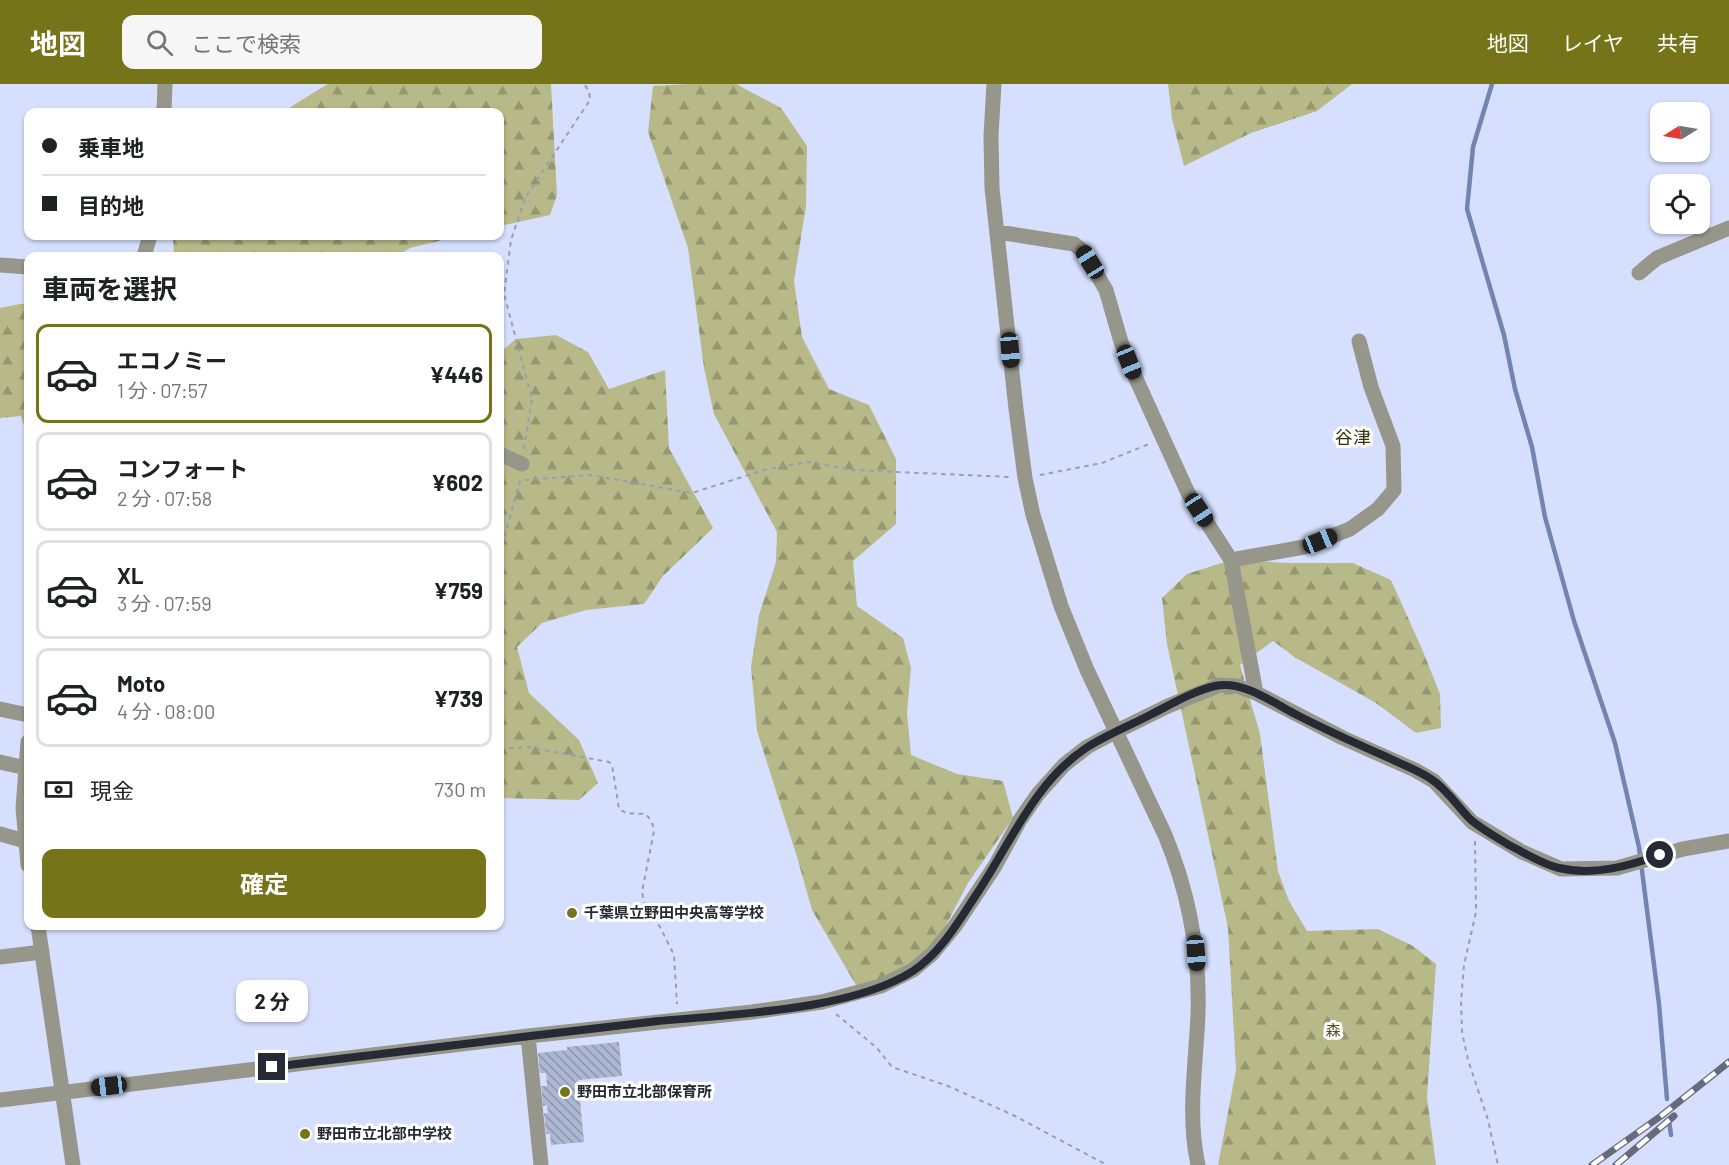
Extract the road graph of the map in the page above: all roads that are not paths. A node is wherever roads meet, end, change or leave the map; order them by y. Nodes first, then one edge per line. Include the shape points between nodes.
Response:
1 (165, 84) edge
2 (994, 84) edge
3 (164, 108) edge
4 (1729, 228) edge
5 (998, 232) junction
6 (0, 265) edge
7 (24, 267) edge
8 (1639, 273) dead end
9 (1359, 341) dead end
10 (504, 456) edge
11 (522, 464) road end
12 (1231, 560) junction
13 (1256, 693) junction
14 (0, 709) edge
15 (24, 714) edge
16 (1115, 732) junction
17 (0, 762) edge
18 (24, 767) edge
19 (24, 798) edge
20 (24, 824) edge
21 (0, 834) edge
22 (24, 840) edge
23 (1729, 840) edge
24 (39, 930) edge
25 (42, 952) junction
26 (0, 957) edge
27 (528, 1036) junction
28 (62, 1092) junction
29 (0, 1100) edge
30 (73, 1165) edge
31 (542, 1165) edge
32 (1198, 1165) edge

1 - 3 street
2 - 5 street via 992,188
4 - 8 street via 1657,258
5 - 12 street via 1074,244 1083,251 1106,290 1121,342 1188,494
5 - 16 street via 1025,478 1061,606
6 - 7 street
9 - 12 street via 1393,446 1394,490 1378,509 1350,529 1304,547
10 - 11 street
12 - 13 street
13 - 16 street via 1236,686 1210,687
13 - 23 street via 1416,770 1434,781 1472,822 1522,852 1561,869 1600,870
14 - 15 street
16 - 27 street via 1064,765 1038,794 955,926 913,970 881,986 822,1002
16 - 32 street via 1177,863 1187,896 1194,933 1198,1011 1192,1107
17 - 18 street
19 - 20 street
21 - 22 street
24 - 25 street
25 - 26 street
25 - 28 street
27 - 28 street
27 - 31 street
28 - 29 street
28 - 30 street

